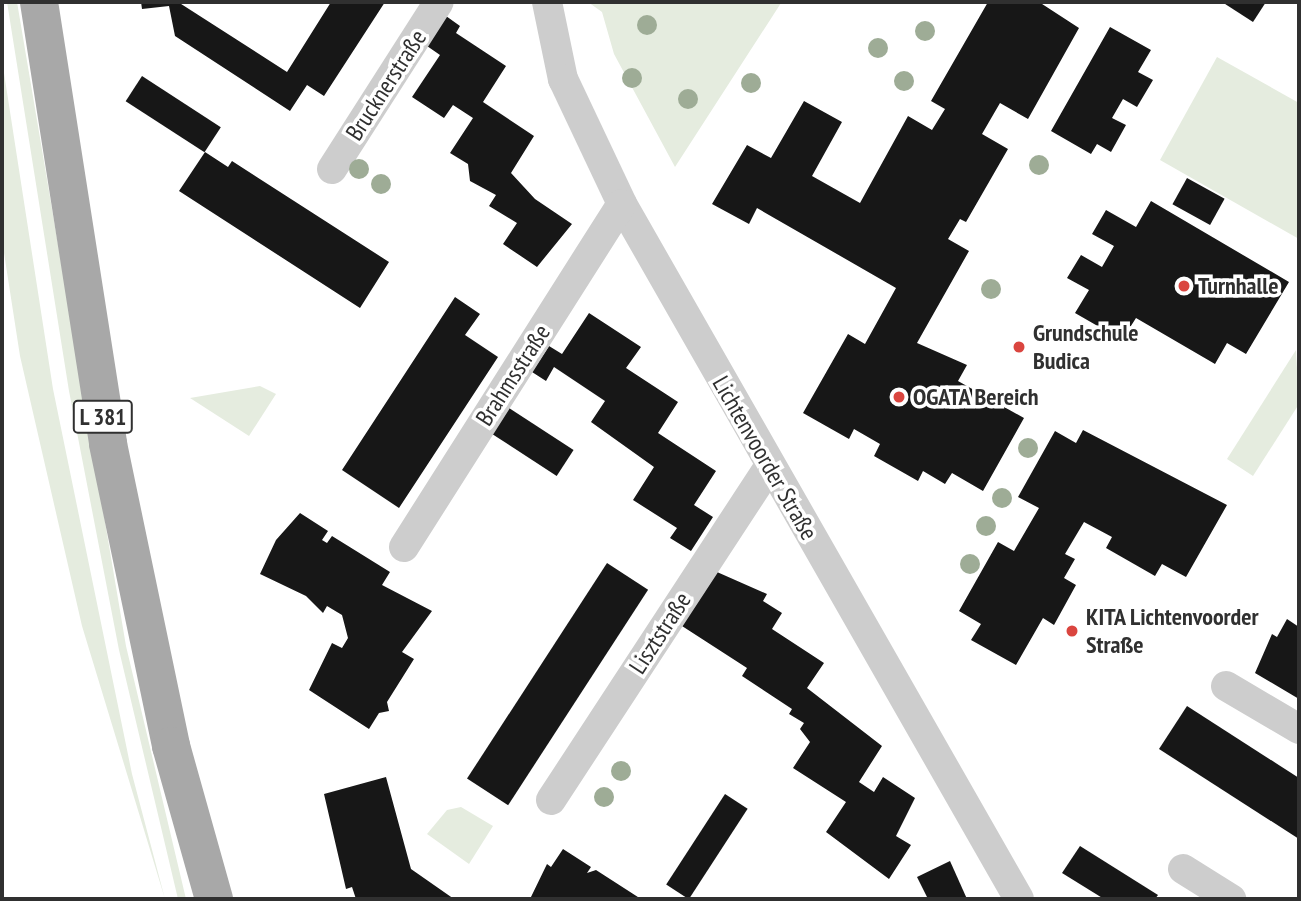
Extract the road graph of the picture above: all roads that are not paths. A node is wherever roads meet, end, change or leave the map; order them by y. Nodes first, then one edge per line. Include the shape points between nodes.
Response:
1 (39, 2) edge
2 (439, 2) edge
3 (547, 2) edge
4 (332, 169) dead end
5 (622, 204) junction
6 (769, 467) junction
7 (404, 547) dead end
8 (1226, 685) dead end
9 (1299, 729) edge
10 (551, 800) dead end
11 (1183, 869) dead end
12 (214, 899) edge
13 (1019, 899) edge
14 (1231, 899) edge

1 - 12 main road, L 381 via 108,444 171,746
2 - 4 street, Brucknerstraße
3 - 5 street, Lichtenvoorder Straße via 563,79
5 - 6 street, Lichtenvoorder Straße
5 - 7 street, Brahmsstraße
6 - 10 street, Lisztstraße
6 - 13 street, Lichtenvoorder Straße
8 - 9 street
11 - 14 street

